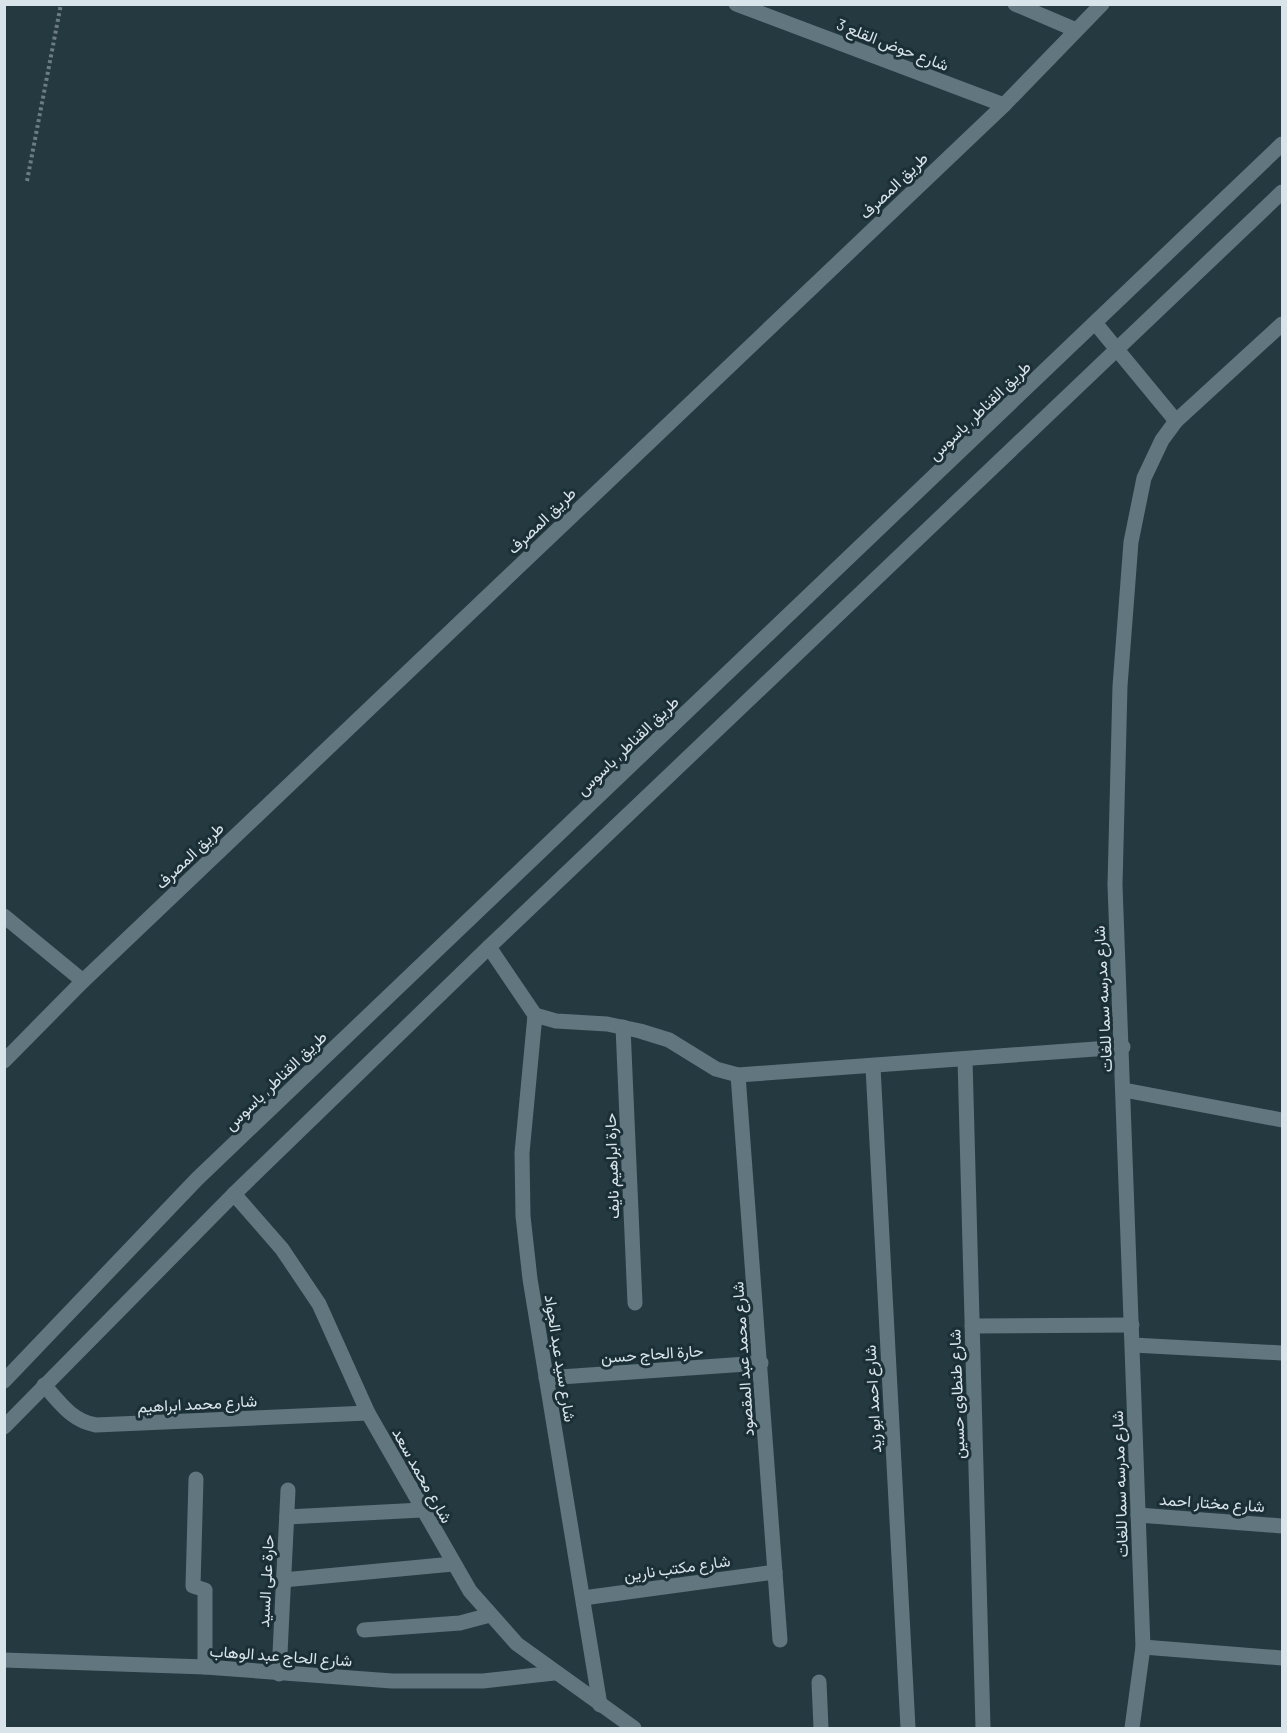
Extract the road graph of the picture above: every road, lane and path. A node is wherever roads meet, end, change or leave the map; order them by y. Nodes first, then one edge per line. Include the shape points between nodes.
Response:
1 (61, 4) edge
2 (736, 4) edge
3 (1015, 4) edge
4 (1102, 4) edge
5 (1076, 30) junction
6 (1004, 105) junction
7 (1282, 144) edge
8 (27, 181) dead end
9 (1282, 192) edge
10 (1095, 324) junction
11 (1282, 324) edge
12 (1118, 350) junction
13 (1176, 421) junction
14 (4, 916) edge
15 (489, 947) junction
16 (83, 981) junction
17 (535, 1015) junction
18 (623, 1027) junction
19 (1123, 1047) junction
20 (965, 1059) junction
21 (4, 1061) edge
22 (873, 1067) junction
23 (738, 1075) junction
24 (1124, 1090) junction
25 (1282, 1120) edge
26 (234, 1194) junction
27 (635, 1303) dead end
28 (1132, 1325) junction
29 (972, 1326) junction
30 (1133, 1345) junction
31 (1282, 1353) edge
32 (761, 1363) junction
33 (546, 1378) junction
34 (4, 1381) edge
35 (44, 1385) junction
36 (368, 1413) junction
37 (4, 1427) edge
38 (196, 1479) dead end
39 (288, 1490) dead end
40 (422, 1510) junction
41 (1138, 1515) junction
42 (287, 1517) junction
43 (1282, 1526) edge
44 (453, 1564) junction
45 (776, 1572) junction
46 (283, 1580) junction
47 (583, 1598) junction
48 (490, 1615) junction
49 (364, 1630) dead end
50 (780, 1640) dead end
51 (1143, 1647) junction
52 (1282, 1658) edge
53 (4, 1660) edge
54 (205, 1667) junction
55 (554, 1672) junction
56 (279, 1674) junction
57 (819, 1682) dead end
58 (600, 1705) junction
59 (634, 1728) edge
60 (821, 1728) edge
61 (908, 1728) edge
62 (983, 1728) edge
63 (1132, 1728) edge

1 - 8 path
2 - 6 street, شارع حوض القلع 3
3 - 5 street
4 - 5 street, طريق المصرف
5 - 6 street, طريق المصرف
6 - 16 street, طريق المصرف
7 - 10 street, طريق القناطر, باسوس
9 - 12 street
10 - 12 street
10 - 34 street, طريق القناطر, باسوس via 197,1179
11 - 13 street, شارع مدرسه سما للغات
12 - 13 street
12 - 15 street
13 - 19 street, شارع مدرسه سما للغات via 1161,440 1144,478 1128,573 1120,686 1115,885
14 - 16 street
15 - 17 street
15 - 26 street
16 - 21 street, طريق المصرف
17 - 18 street via 556,1021
17 - 33 street, شارع سيد عبد الجواد via 522,1180 530,1279
18 - 23 street via 669,1040 716,1069
18 - 27 street, حارة ابراهيم نايف
19 - 20 street
19 - 24 street, شارع مدرسه سما للغات
20 - 22 street
20 - 29 street, شارع طنطاوى حسين
22 - 23 street
22 - 61 street, شارع احمد ابو زيد
23 - 32 street, شارع محمد عبد المقصود
24 - 25 street
24 - 28 street, شارع مدرسه سما للغات
26 - 35 street
26 - 36 street, شارع محمد سعد via 308,1285
28 - 29 street
28 - 30 street, شارع مدرسه سما للغات
29 - 62 street, شارع طنطاوى حسين
30 - 31 street
30 - 41 street, شارع مدرسه سما للغات
32 - 33 street, حارة الحاج حسن
32 - 45 street, شارع محمد عبد المقصود
33 - 47 street, شارع سيد عبد الجواد
35 - 36 street, شارع محمد ابراهيم via 69,1414 96,1425
35 - 37 street
36 - 40 street, شارع محمد سعد
38 - 54 street via 193,1586 205,1590
39 - 42 street, حارة على السيد
40 - 42 street
40 - 44 street, شارع محمد سعد
41 - 43 street, شارع مختار احمد
41 - 51 street, شارع مدرسه سما للغات
42 - 46 street, حارة على السيد
44 - 46 street
44 - 48 street, شارع محمد سعد
45 - 47 street, شارع مكتب نارين
45 - 50 street, شارع محمد عبد المقصود
46 - 56 street, حارة على السيد
47 - 58 street, شارع سيد عبد الجواد
48 - 49 street via 460,1623
48 - 55 street, شارع محمد سعد via 518,1644
51 - 52 street
51 - 63 street, شارع مدرسه سما للغات
53 - 54 street, شارع الحاج عبد الوهاب
54 - 56 street, شارع الحاج عبد الوهاب
55 - 56 street, شارع الحاج عبد الوهاب via 483,1681 392,1681
55 - 58 street, شارع محمد سعد
57 - 60 street
58 - 59 street, شارع محمد سعد

